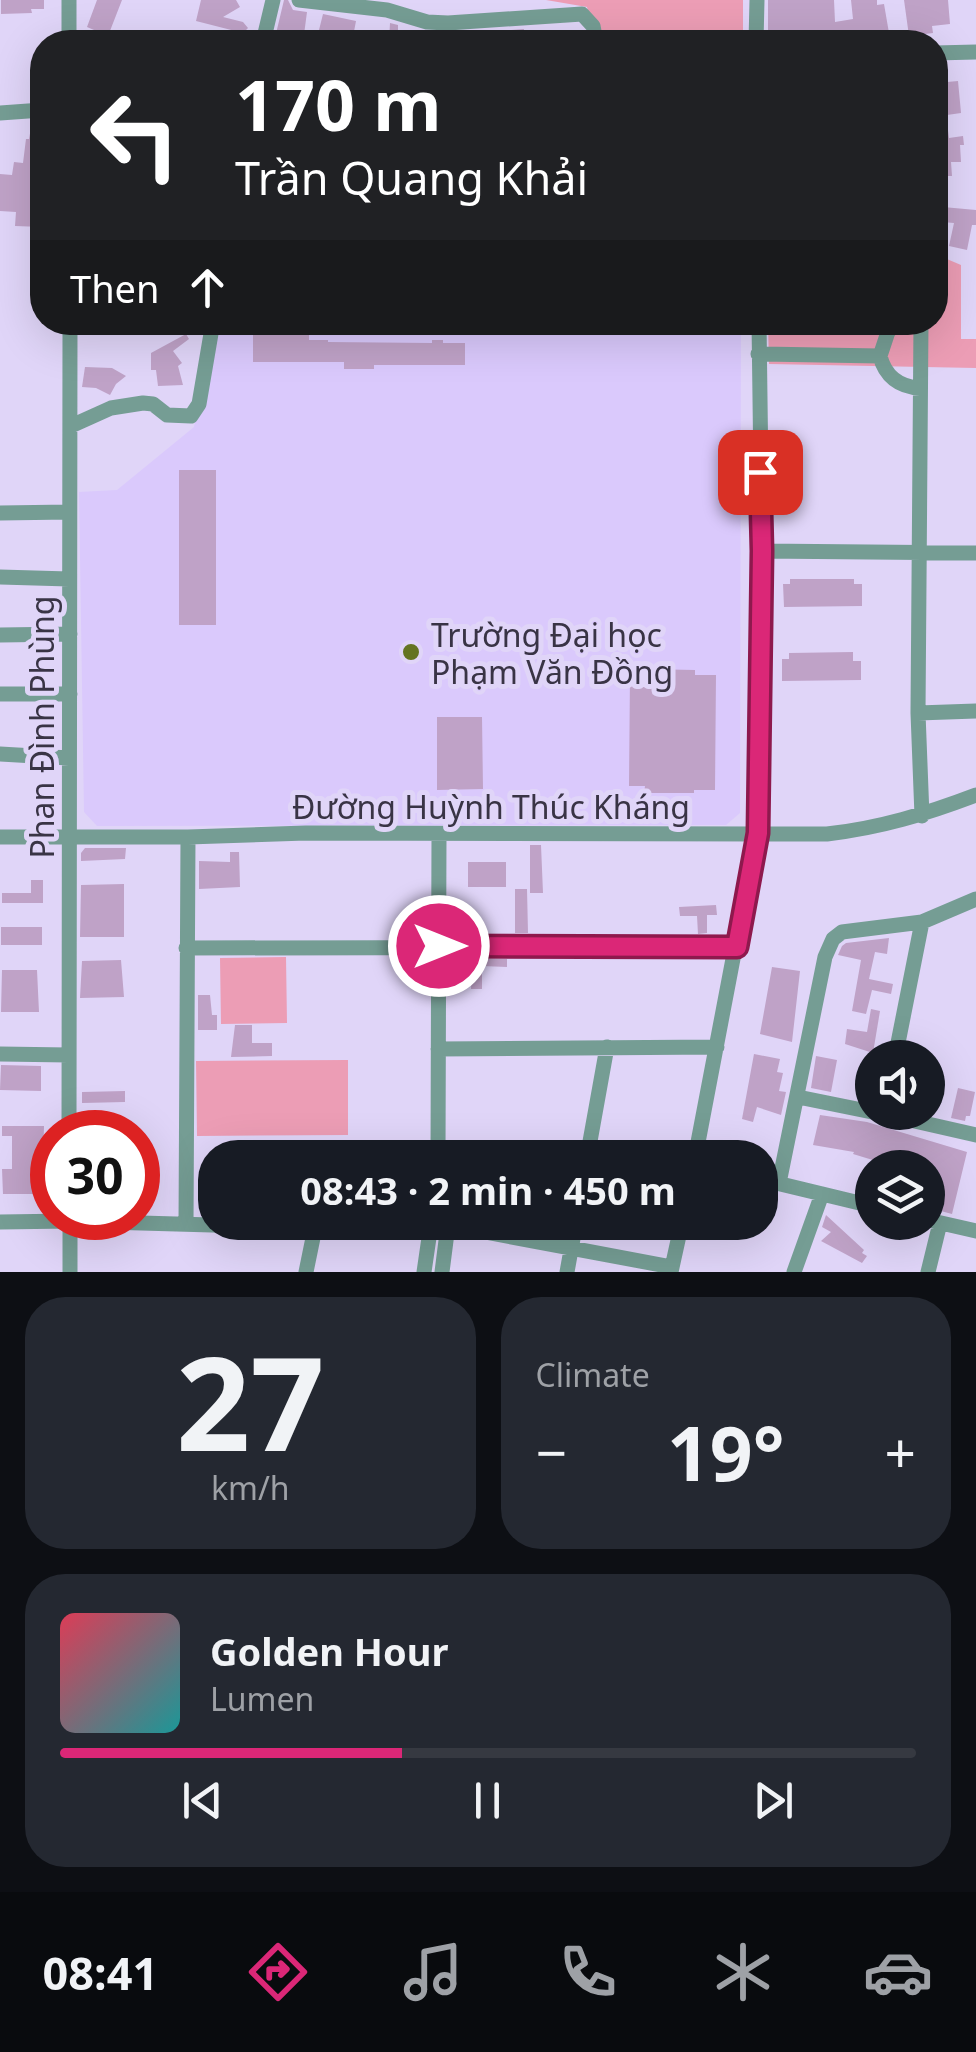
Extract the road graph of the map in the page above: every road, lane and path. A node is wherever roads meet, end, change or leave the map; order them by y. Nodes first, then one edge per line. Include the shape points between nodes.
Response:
1 (69, 0) edge
2 (273, 0) edge
3 (300, 0) edge
4 (758, 0) edge
5 (69, 30) edge
6 (266, 30) edge
7 (594, 30) edge
8 (757, 30) edge
9 (976, 52) edge
10 (948, 53) edge
11 (30, 111) edge
12 (0, 113) edge
13 (70, 335) edge
14 (211, 335) edge
15 (758, 335) edge
16 (887, 335) edge
17 (920, 335) edge
18 (758, 354) junction
19 (880, 356) junction
20 (920, 388) junction
21 (71, 426) junction
22 (70, 512) junction
23 (0, 513) edge
24 (762, 551) junction
25 (976, 553) edge
26 (922, 554) junction
27 (0, 577) edge
28 (69, 579) junction
29 (70, 634) junction
30 (0, 635) edge
31 (0, 694) edge
32 (70, 694) junction
33 (976, 712) edge
34 (918, 713) junction
35 (0, 754) edge
36 (69, 758) junction
37 (976, 795) edge
38 (922, 816) junction
39 (758, 833) junction
40 (439, 834) junction
41 (0, 837) edge
42 (69, 837) junction
43 (188, 838) junction
44 (976, 899) edge
45 (922, 922) junction
46 (439, 946) junction
47 (737, 947) junction
48 (186, 948) junction
49 (899, 1040) edge
50 (607, 1047) junction
51 (717, 1047) junction
52 (438, 1049) junction
53 (0, 1054) edge
54 (69, 1054) junction
55 (798, 1097) junction
56 (855, 1108) edge
57 (69, 1110) edge
58 (945, 1128) edge
59 (976, 1135) edge
60 (438, 1140) edge
61 (591, 1140) edge
62 (699, 1140) edge
63 (779, 1183) joint
64 (822, 1194) junction
65 (855, 1202) edge
66 (30, 1221) edge
67 (1, 1222) edge
68 (160, 1223) edge
69 (186, 1224) junction
70 (198, 1224) edge
71 (945, 1224) edge
72 (976, 1231) edge
73 (70, 1240) edge
74 (313, 1240) edge
75 (434, 1240) edge
76 (440, 1240) edge
77 (523, 1240) edge
78 (573, 1240) edge
79 (678, 1240) edge
80 (932, 1240) edge
81 (571, 1249) junction
82 (672, 1270) edge
83 (70, 1272) edge
84 (306, 1272) edge
85 (424, 1272) edge
86 (442, 1272) edge
87 (567, 1272) edge
88 (794, 1272) edge
89 (928, 1272) edge

1 - 5 street
2 - 6 street
3 - 7 street via 427,22 582,14
4 - 8 street
9 - 10 street
11 - 12 street
13 - 21 street, Phan Đình Phùng
14 - 21 street via 192,416 167,416 143,403
15 - 18 street
16 - 19 street
17 - 20 street
18 - 19 street
18 - 24 street
19 - 20 street via 893,379
20 - 26 street
21 - 22 street, Phan Đình Phùng
22 - 23 street
22 - 28 street, Phan Đình Phùng
24 - 26 street
24 - 39 street
25 - 26 street
26 - 34 street
27 - 28 street
28 - 29 street, Phan Đình Phùng
29 - 30 street
29 - 32 street, Phan Đình Phùng
31 - 32 street
32 - 36 street, Phan Đình Phùng
33 - 34 street
34 - 38 street
35 - 36 street
36 - 42 street, Phan Đình Phùng
37 - 38 street, Đường Huỳnh Thúc Kháng
38 - 39 street, Đường Huỳnh Thúc Kháng via 873,829
39 - 40 street, Đường Huỳnh Thúc Kháng
39 - 47 street
40 - 43 street, Đường Huỳnh Thúc Kháng
40 - 46 street
41 - 42 street, Đường Huỳnh Thúc Kháng
42 - 43 street, Đường Huỳnh Thúc Kháng
42 - 54 street, Phan Đình Phùng
43 - 48 street
44 - 45 street
45 - 49 street
45 - 55 street via 842,932 833,939
46 - 47 street
46 - 48 street
46 - 52 street
47 - 51 street
48 - 69 street
50 - 51 street
50 - 52 street
50 - 61 street
51 - 62 street
52 - 60 street
53 - 54 street
54 - 57 street, Phan Đình Phùng
55 - 56 street
55 - 63 street
58 - 59 street
63 - 64 street
64 - 65 street
64 - 88 street
66 - 67 street
68 - 69 street
69 - 70 street
71 - 72 street
73 - 83 street
74 - 84 street
75 - 85 street
76 - 86 street
77 - 81 street
78 - 81 street
79 - 82 street
80 - 89 street
81 - 82 street
81 - 87 street

